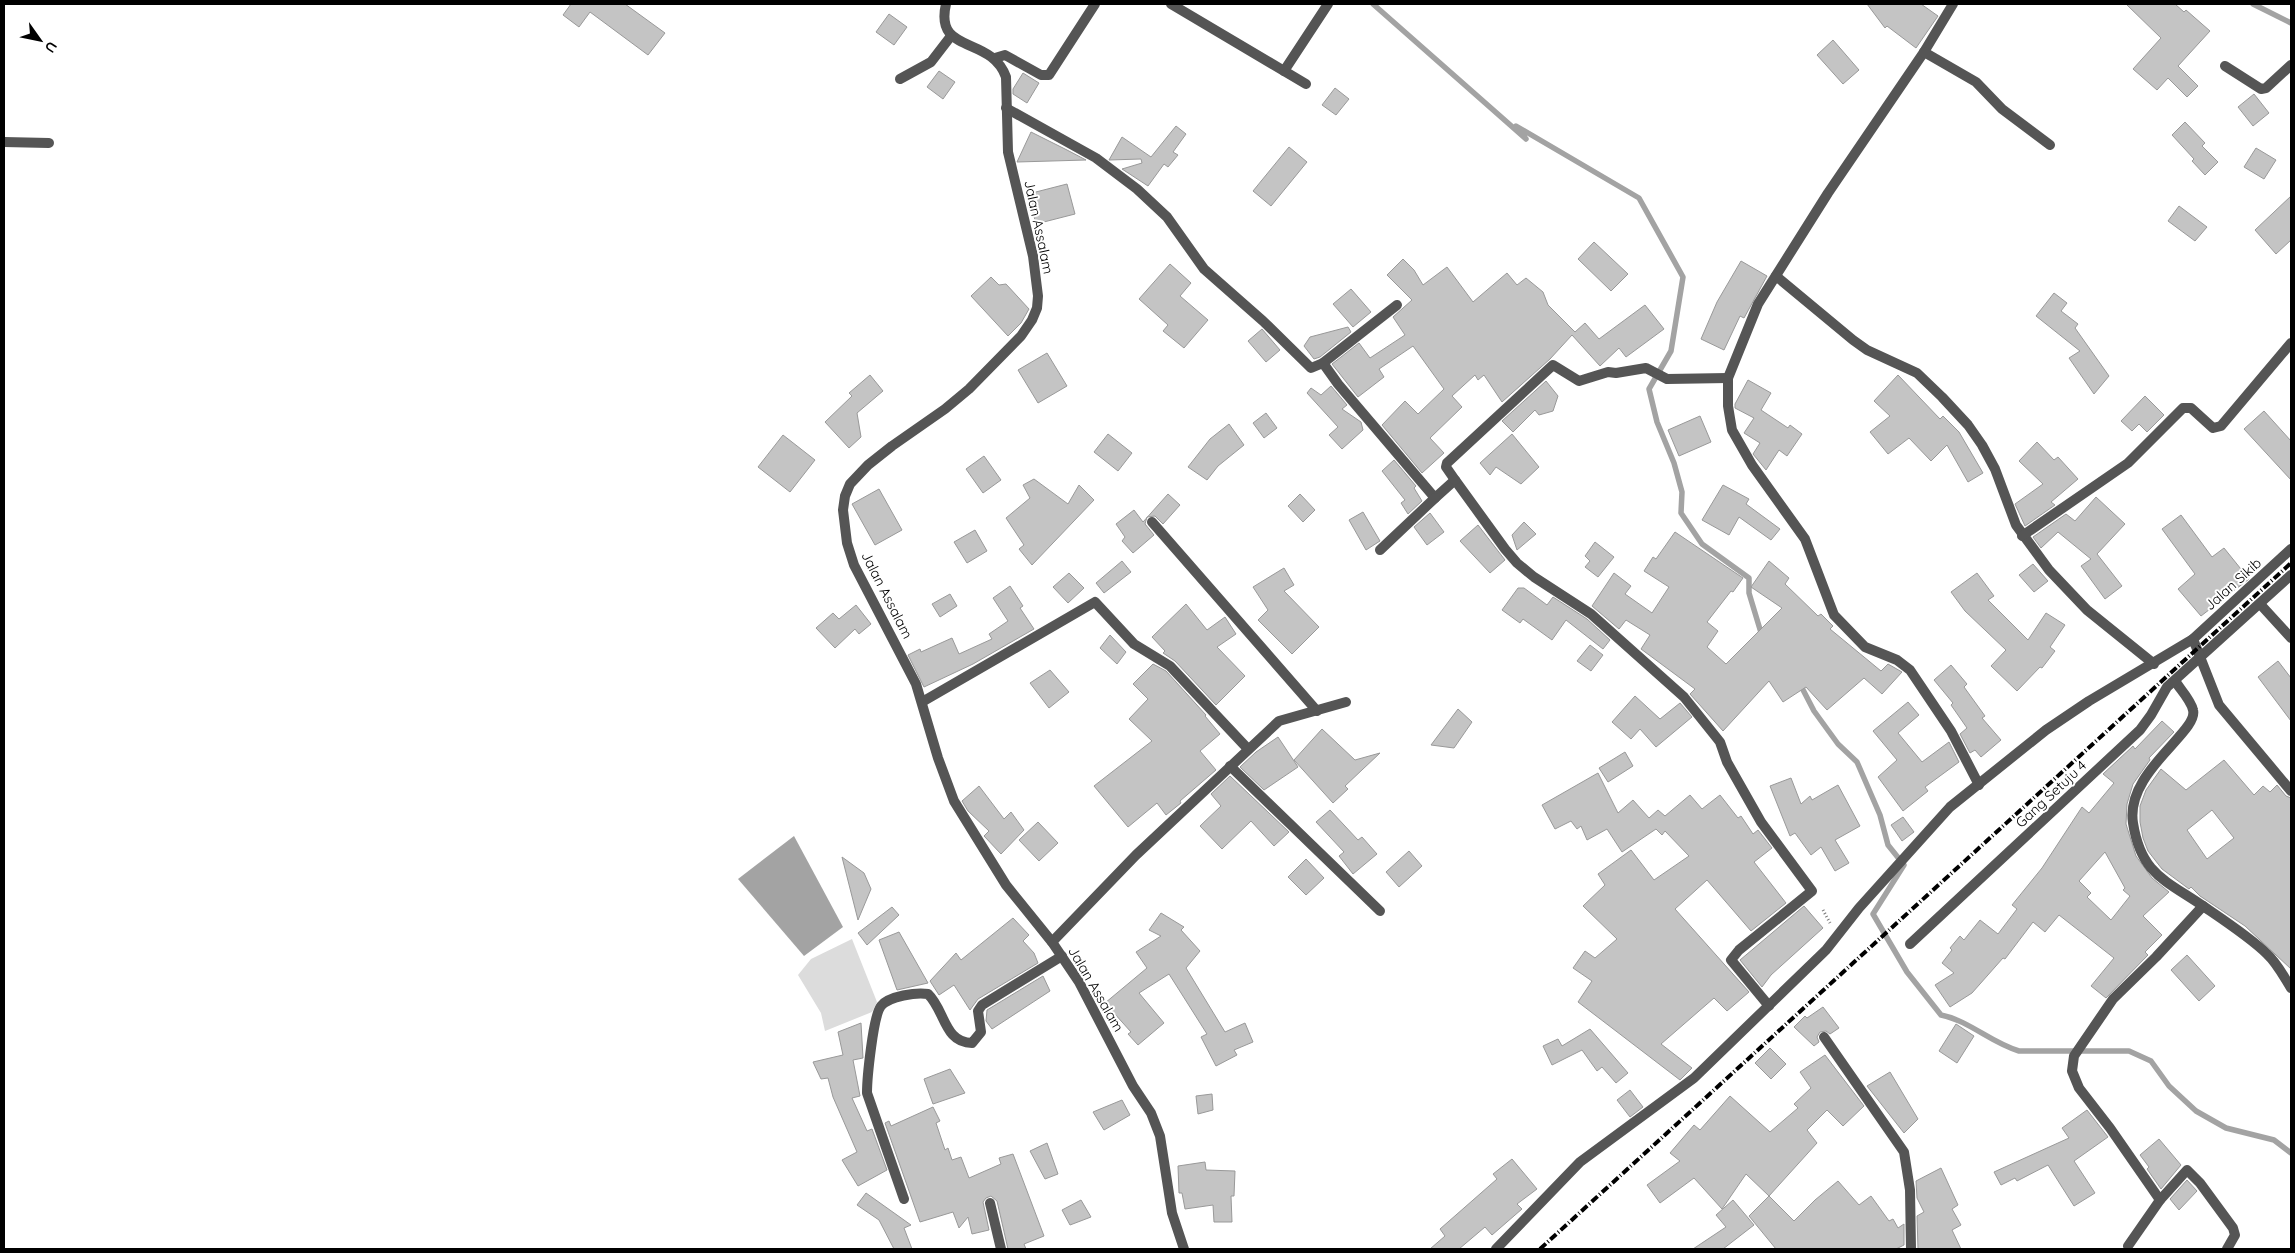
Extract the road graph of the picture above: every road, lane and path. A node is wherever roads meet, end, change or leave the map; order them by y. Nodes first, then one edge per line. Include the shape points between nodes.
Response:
1 (946, 4) edge
2 (1095, 4) edge
3 (1171, 4) edge
4 (1328, 4) edge
5 (1953, 4) edge
6 (951, 36) junction
7 (1924, 52) junction
8 (995, 58) junction
9 (2291, 65) edge
10 (2225, 66) dead end
11 (1284, 71) junction
12 (900, 79) dead end
13 (1306, 84) dead end
14 (1006, 108) junction
15 (4, 142) edge
16 (49, 143) dead end
17 (2050, 145) dead end
18 (1776, 276) junction
19 (1397, 305) dead end
20 (2291, 343) edge
21 (1322, 363) junction
22 (1728, 378) junction
23 (1455, 480) junction
24 (1435, 498) junction
25 (1152, 522) dead end
26 (2022, 536) junction
27 (2291, 549) edge
28 (1380, 550) dead end
29 (2291, 575) edge
30 (2260, 604) junction
31 (2291, 638) edge
32 (2197, 648) junction
33 (2154, 664) junction
34 (2175, 681) junction
35 (922, 702) junction
36 (1346, 702) dead end
37 (1317, 711) junction
38 (1248, 749) junction
39 (1230, 766) junction
40 (1979, 785) junction
41 (2291, 791) edge
42 (2203, 906) junction
43 (1380, 911) dead end
44 (1052, 942) junction
45 (1910, 944) dead end
46 (1062, 956) junction
47 (2291, 988) edge
48 (1769, 1006) junction
49 (1824, 1036) dead end
50 (904, 1199) dead end
51 (2160, 1200) junction
52 (990, 1203) dead end
53 (2128, 1246) dead end
54 (1001, 1249) edge
55 (1184, 1249) edge
56 (1496, 1249) edge
57 (1911, 1249) edge
58 (2227, 1249) edge

1 - 6 street via 945,27
2 - 8 street via 1049,75 1041,75 1005,55
3 - 11 street
4 - 11 street
5 - 7 street
6 - 8 street
6 - 12 street via 931,62
7 - 17 street via 1976,82 2002,109
7 - 18 street via 1828,192
8 - 14 street, Jalan Assalam via 1006,77
9 - 10 street via 2261,89
11 - 13 street
14 - 21 street via 1096,158 1137,189 1166,217 1204,269 1311,368
14 - 35 street, Jalan Assalam via 1008,152 1028,230 1038,285 1037,308 1020,336 969,389 868,465 850,484 843,510 854,565 904,658
15 - 16 street
18 - 22 street via 1758,304
18 - 26 street via 1853,340 1917,373 1942,397 1982,444
19 - 21 street
20 - 26 street via 2221,426 2213,428 2191,408 2183,408 2128,463
21 - 24 street
22 - 23 street via 1667,378 1646,368 1608,372 1579,381 1552,366 1447,463 1446,467
22 - 40 street via 1732,430 1752,465 1805,539 1834,614 1865,647 1897,660 1910,670 1951,731
23 - 24 street
23 - 48 street via 1517,563 1591,614 1684,697 1720,742 1727,762 1761,822 1811,888 1810,894 1739,950 1731,960
24 - 28 street
25 - 37 street
26 - 33 street via 2087,610
27 - 32 street, Jalan Sikib
29 - 30 street
30 - 31 street
30 - 32 street
32 - 33 street
32 - 34 street, Gang Setuju 4
32 - 41 street via 2219,705
33 - 40 street via 2046,730
34 - 42 street via 2193,710 2192,719 2187,729 2149,770 2138,789 2132,805 2133,824 2147,865 2158,878
34 - 45 street, Gang Setuju 4 via 2162,694 2140,730
35 - 38 street via 1095,602 1134,644 1170,666
35 - 44 street, Jalan Assalam via 954,801 1006,885
36 - 37 street
37 - 38 street via 1279,721
38 - 39 street
39 - 43 street
39 - 44 street via 1136,855
40 - 48 street via 1950,807 1859,908 1826,950
42 - 47 street via 2268,954
42 - 51 street via 2113,999 2079,1047 2073,1063 2072,1071 2079,1088
44 - 46 street, Jalan Assalam
46 - 50 street via 982,1005 978,1011 981,1032 972,1043 954,1038 928,994 889,1000 881,1006 875,1022 868,1093
46 - 55 street, Jalan Assalam via 1151,1113 1160,1136 1172,1213
48 - 56 street via 1694,1078 1580,1162
49 - 57 street via 1904,1152 1910,1190
51 - 53 street
51 - 58 street via 2185,1171 2189,1171 2233,1228 2235,1235
52 - 54 street

